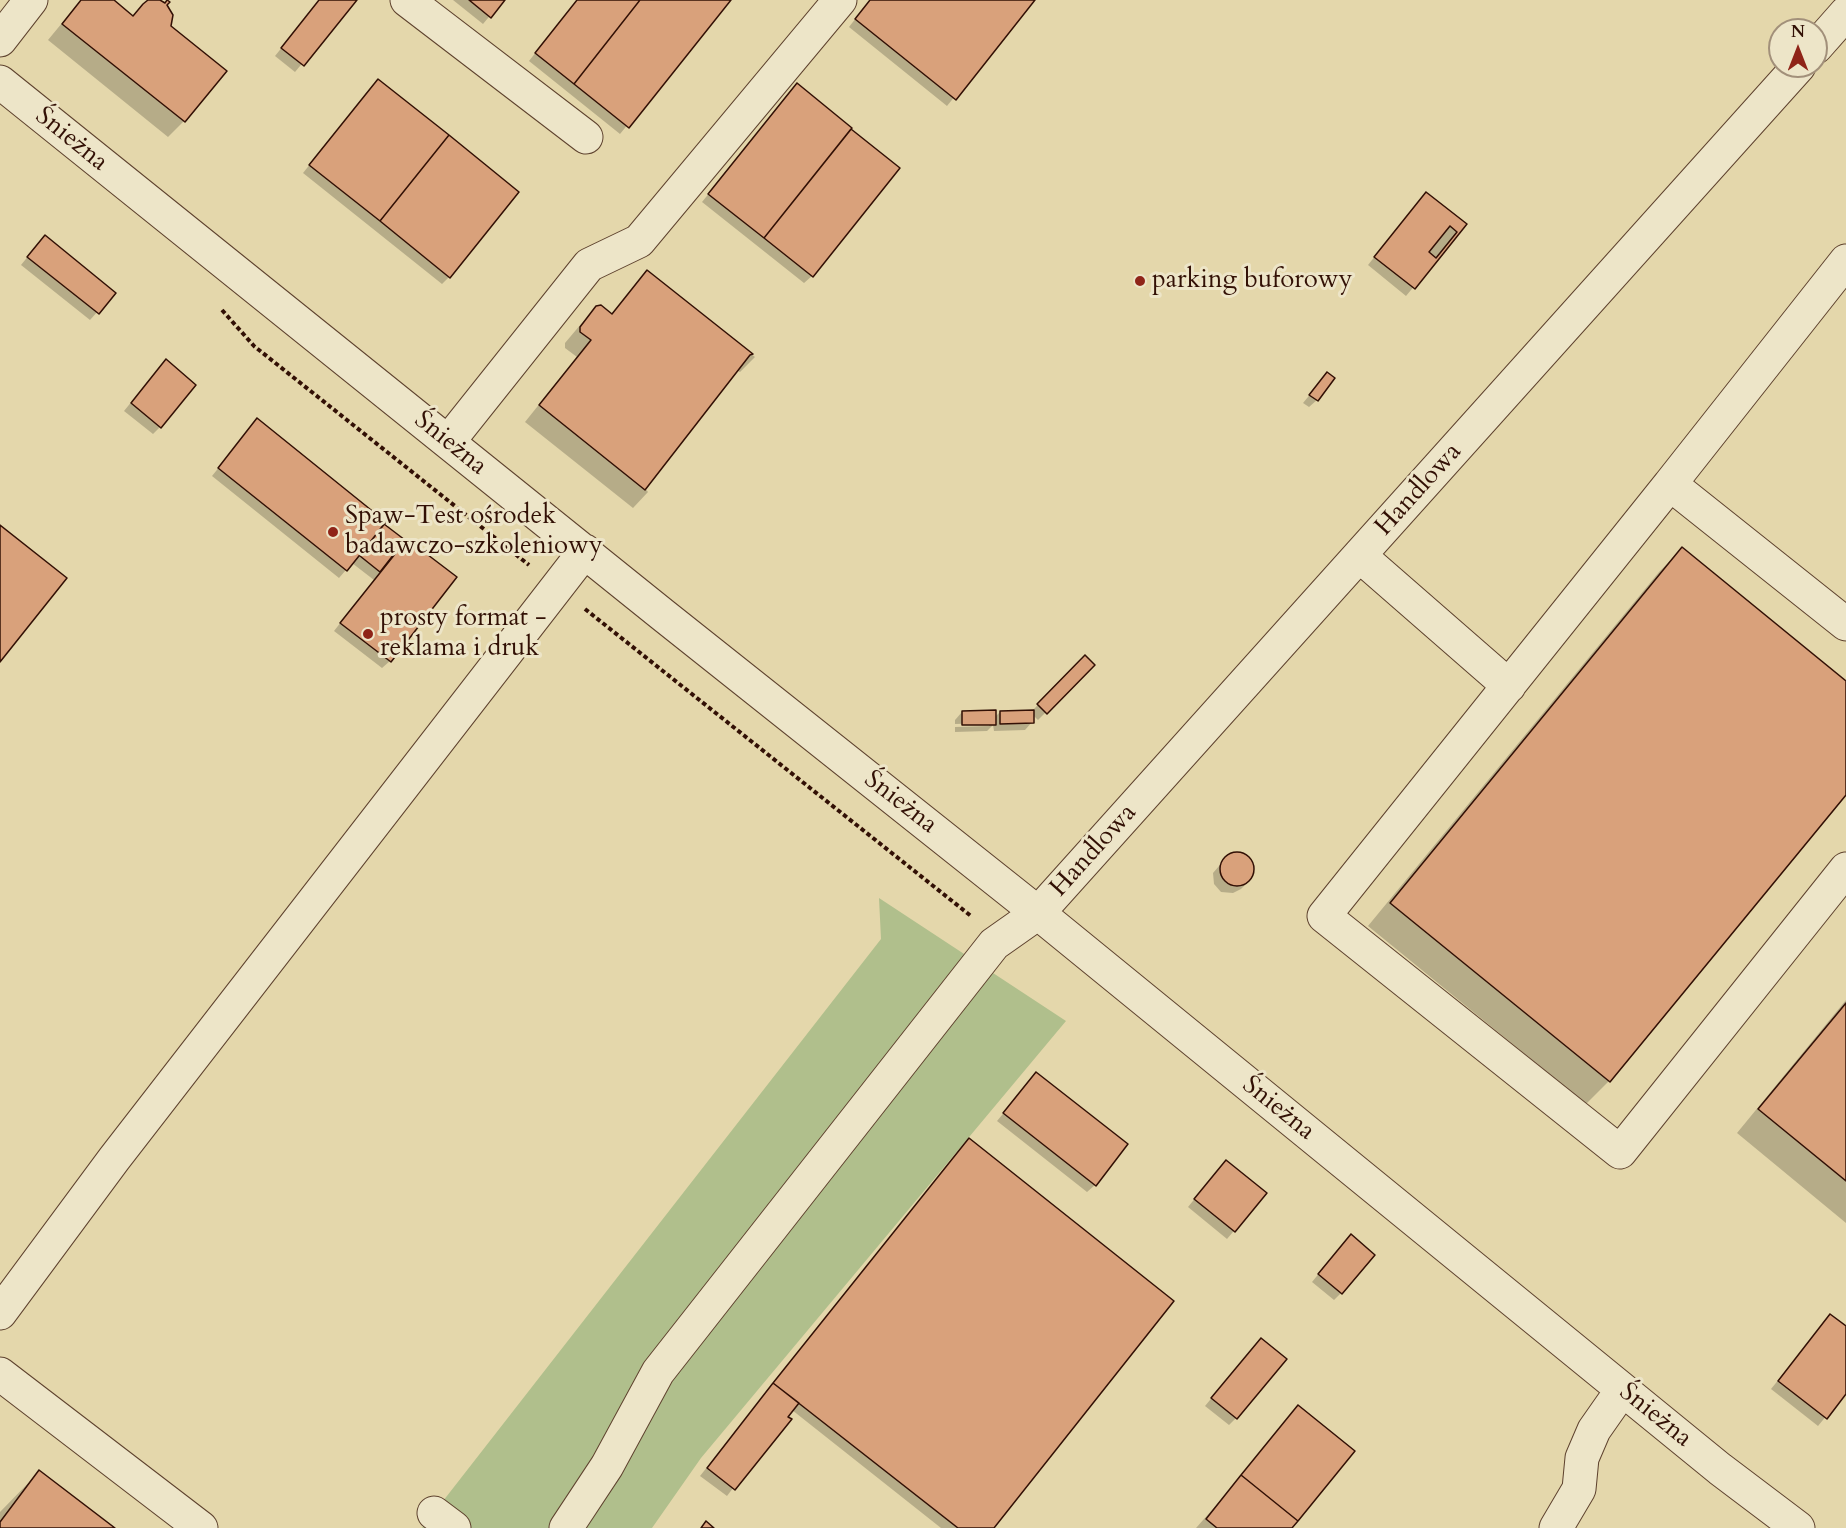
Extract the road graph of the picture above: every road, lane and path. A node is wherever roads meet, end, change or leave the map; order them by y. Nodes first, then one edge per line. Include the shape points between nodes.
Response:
1 (32, 0) edge
2 (407, 0) edge
3 (840, 0) edge
4 (1846, 13) edge
5 (1828, 33) edge
6 (0, 40) edge
7 (1788, 78) edge
8 (0, 82) edge
9 (586, 137) dead end
10 (1846, 261) edge
11 (217, 304) dead end
12 (448, 442) junction
13 (1670, 484) junction
14 (585, 550) junction
15 (1360, 556) junction
16 (557, 587) junction
17 (1846, 624) edge
18 (1509, 686) junction
19 (1846, 869) edge
20 (1038, 913) junction
21 (1000, 939) junction
22 (0, 1313) edge
23 (0, 1374) edge
24 (1622, 1390) junction
25 (201, 1528) edge
26 (566, 1528) edge
27 (1556, 1528) edge
28 (1798, 1528) edge

1 - 6 street
2 - 9 street
3 - 12 street via 639,242 589,266
4 - 5 street
7 - 15 street, Handlowa
8 - 12 street, Śnieżna
10 - 13 street
11 - 16 path via 254,346
12 - 14 street, Śnieżna
13 - 17 street
13 - 18 street
14 - 16 street
14 - 20 street, Śnieżna
15 - 18 street
15 - 20 street, Handlowa
16 - 21 path
16 - 22 street via 114,1159
18 - 19 street via 1324,916 1620,1152
20 - 21 street, Handlowa
20 - 24 street, Śnieżna
21 - 26 street, Handlowa via 658,1372 607,1466
23 - 25 street
24 - 27 street via 1593,1430 1582,1458 1579,1489
24 - 28 street, Śnieżna

